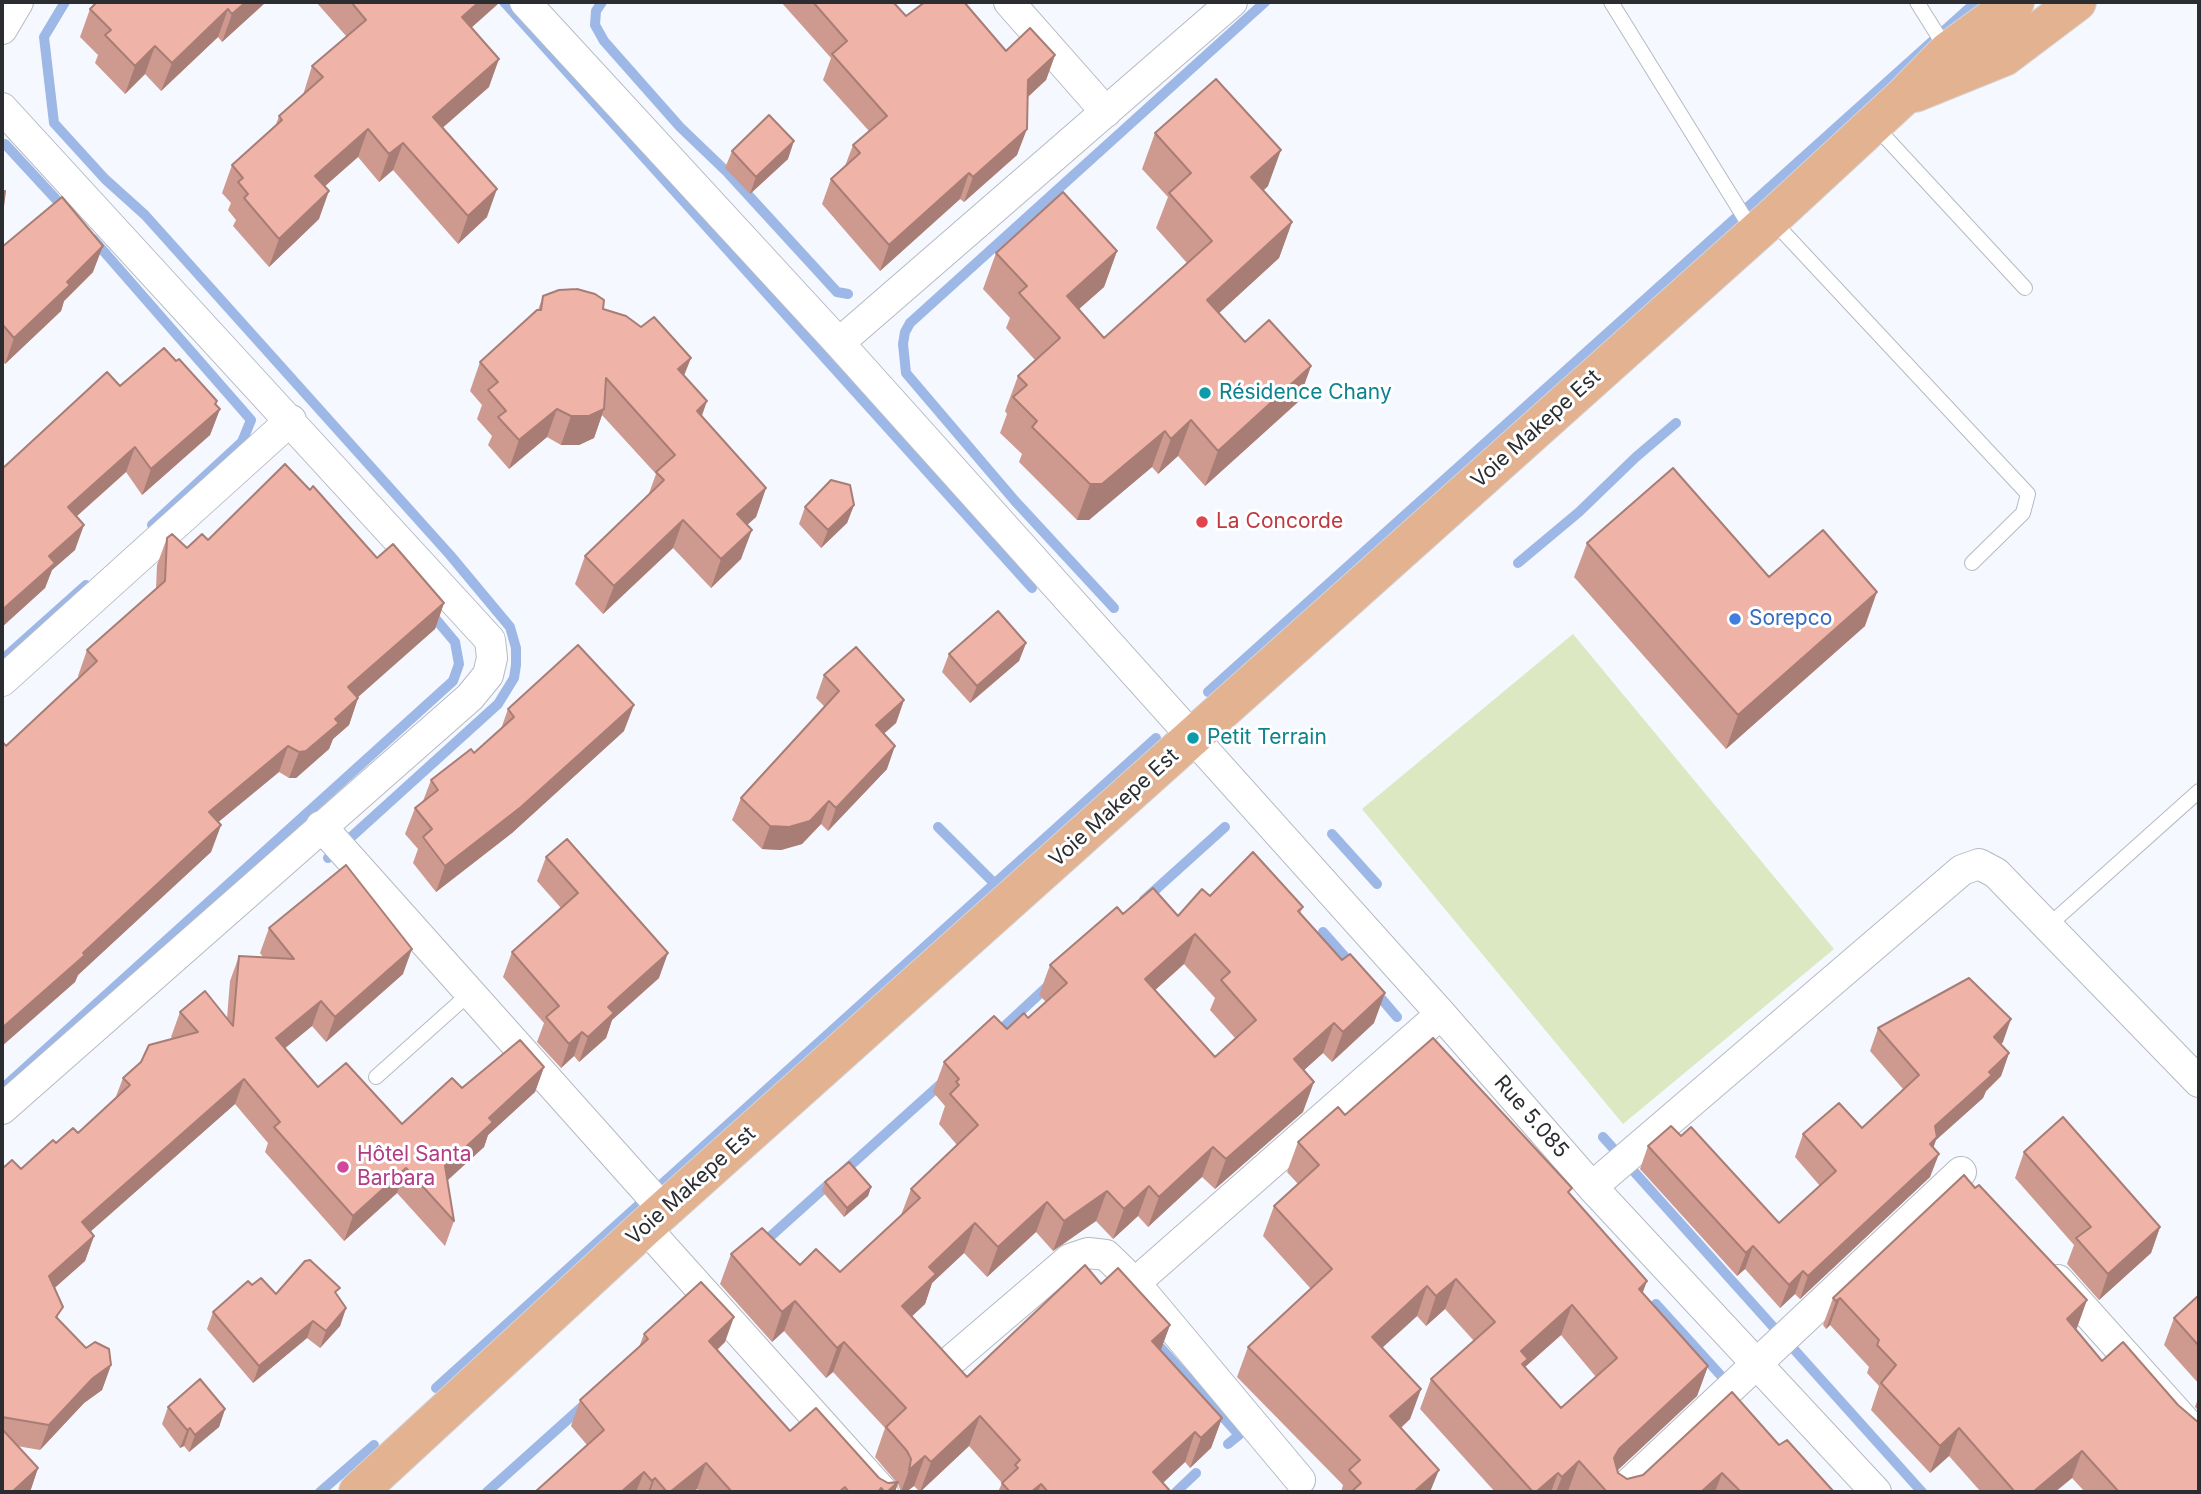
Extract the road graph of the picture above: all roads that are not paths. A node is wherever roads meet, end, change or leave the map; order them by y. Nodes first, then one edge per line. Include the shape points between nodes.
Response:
1 (19, 2) edge
2 (1009, 2) edge
3 (1233, 2) edge
4 (1611, 2) edge
5 (1917, 2) edge
6 (2015, 2) edge
7 (2077, 2) edge
8 (532, 4) edge
9 (2, 29) edge
10 (1948, 51) junction
11 (1903, 97) junction
12 (2, 107) edge
13 (1106, 112) junction
14 (1874, 125) junction
15 (1763, 226) junction
16 (2025, 288) dead end
17 (839, 344) junction
18 (290, 420) junction
19 (1972, 563) dead end
20 (2, 681) edge
21 (1193, 737) junction
22 (2199, 791) edge
23 (321, 826) junction
24 (2048, 926) junction
25 (470, 993) junction
26 (1441, 1014) junction
27 (376, 1077) dead end
28 (2199, 1082) edge
29 (2, 1109) edge
30 (1961, 1174) edge
31 (1592, 1187) junction
32 (654, 1218) junction
33 (2043, 1264) edge
34 (1135, 1283) junction
35 (953, 1359) edge
36 (1756, 1364) junction
37 (2199, 1437) edge
38 (1300, 1480) dead end
39 (358, 1492) edge
40 (883, 1492) edge
41 (1620, 1492) edge
42 (1876, 1492) edge

1 - 9 street
2 - 13 street
3 - 13 street
4 - 15 lane
5 - 10 lane
6 - 10 main road, Voie Makepe Est
7 - 11 main road, Voie Makepe Est via 2004,57
8 - 17 street, Rue 5.085
10 - 11 main road, Voie Makepe Est
11 - 14 main road, Voie Makepe Est
12 - 18 street
13 - 17 street
14 - 15 main road, Voie Makepe Est
14 - 16 lane
15 - 19 lane via 2028,494 2023,513
15 - 21 main road, Voie Makepe Est
17 - 21 street, Rue 5.085
18 - 20 street
18 - 23 street via 490,640 492,658 488,675 470,697
21 - 26 street, Rue 5.085
21 - 32 main road, Voie Makepe Est
22 - 24 lane
23 - 25 street
23 - 29 street
24 - 28 street
24 - 31 street via 1996,873 1979,864 1962,870
25 - 27 lane
25 - 32 street
26 - 31 street, Rue 5.085
26 - 34 street
30 - 36 street
31 - 36 street, Rue 5.085
32 - 39 main road, Voie Makepe Est
32 - 40 street
33 - 37 street
34 - 35 street via 1106,1255 1088,1253 1070,1259
34 - 38 street
36 - 41 street
36 - 42 street, Rue 5.085

